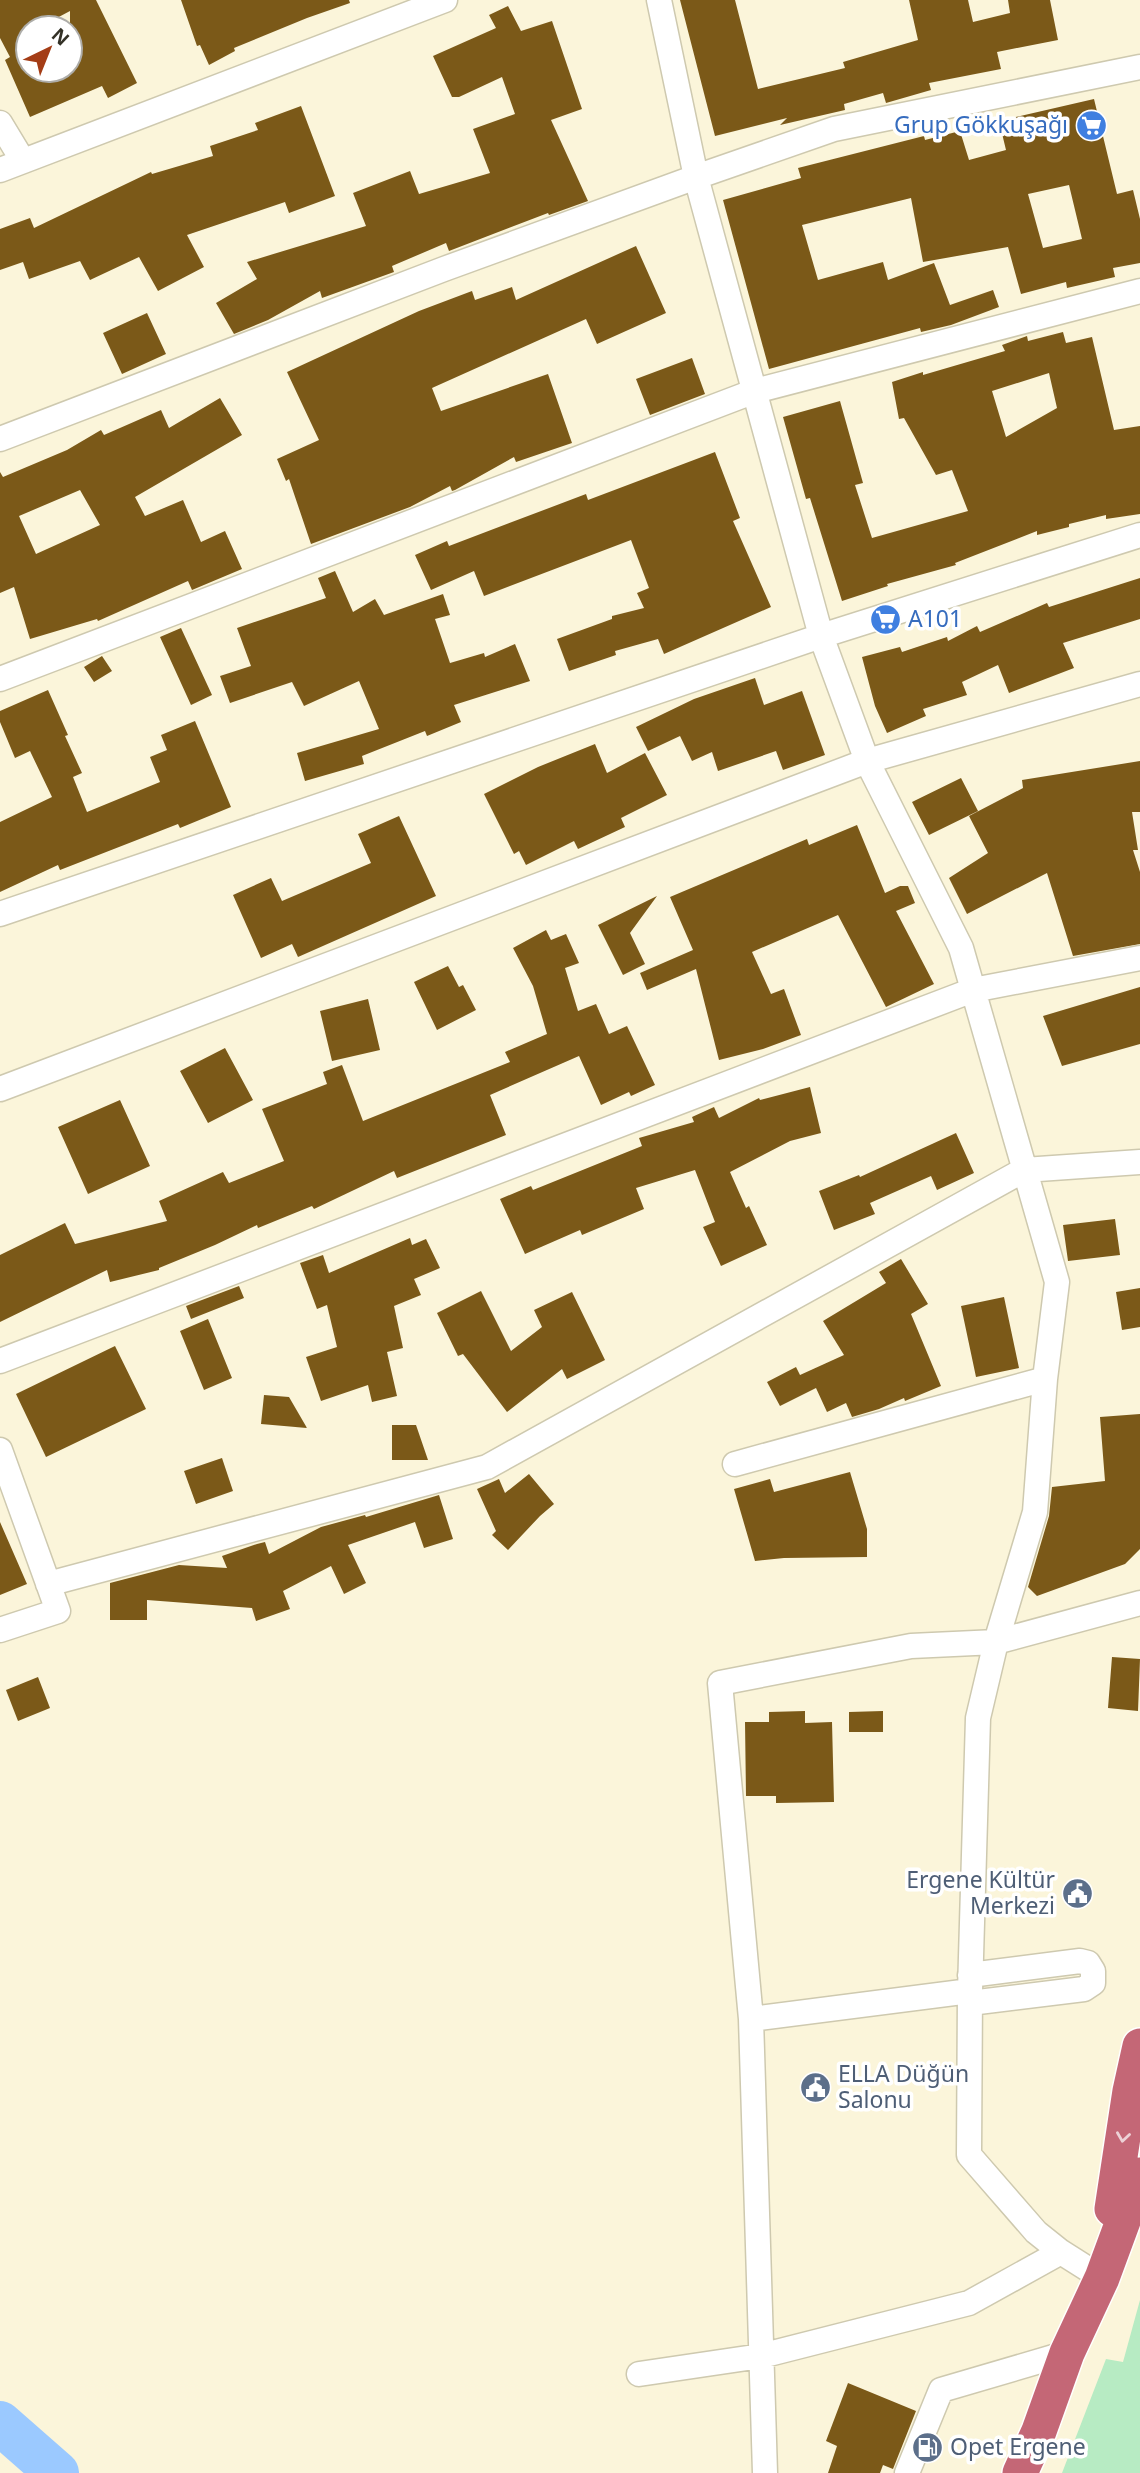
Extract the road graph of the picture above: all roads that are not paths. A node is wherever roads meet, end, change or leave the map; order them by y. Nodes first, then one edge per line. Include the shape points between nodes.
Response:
1 (445, 0) edge
2 (659, 0) edge
3 (411, 6) edge
4 (1140, 66) edge
5 (0, 122) edge
6 (23, 161) junction
7 (0, 170) edge
8 (696, 177) junction
9 (1140, 291) edge
10 (755, 391) junction
11 (0, 439) edge
12 (1140, 535) edge
13 (821, 636) junction
14 (0, 679) edge
15 (1140, 684) edge
16 (867, 761) junction
17 (0, 914) edge
18 (1140, 958) edge
19 (973, 990) junction
20 (0, 1089) edge
21 (1140, 1162) edge
22 (1024, 1170) junction
23 (0, 1361) edge
24 (1045, 1379) junction
25 (0, 1450) edge
26 (735, 1464) dead end
27 (48, 1584) junction
28 (1140, 1603) edge
29 (0, 1630) edge
30 (996, 1642) junction
31 (970, 1990) junction
32 (751, 2020) junction
33 (1140, 2046) edge
34 (1140, 2175) edge
35 (1061, 2252) junction
36 (1102, 2278) junction
37 (1067, 2353) junction
38 (761, 2356) junction
39 (639, 2374) dead end
40 (765, 2473) edge
41 (907, 2473) edge
42 (1020, 2473) edge

1 - 3 street
2 - 8 street
3 - 6 street
4 - 8 street via 834,130
5 - 6 street
6 - 7 street
8 - 10 street
8 - 11 street
9 - 10 street
10 - 13 street
10 - 14 street
12 - 13 street
13 - 16 street
13 - 17 street
15 - 16 street
16 - 19 street via 961,948
16 - 20 street
18 - 19 street
19 - 22 street
19 - 23 street
21 - 22 street
22 - 24 street via 1057,1282
22 - 27 street via 487,1467
24 - 26 street
24 - 30 street via 1035,1512
25 - 27 street
27 - 29 street via 58,1611
28 - 30 street
30 - 31 street via 978,1718
30 - 32 street via 911,1647 720,1683
31 - 32 street
31 - 35 street via 969,2155 1036,2232
32 - 38 street
33 -> 36 highway via 1129,2091
34 - 36 highway
35 - 36 street
35 - 38 street via 970,2303
36 - 37 highway
37 - 41 street via 941,2390
37 - 42 highway
38 - 39 street
38 - 40 street

